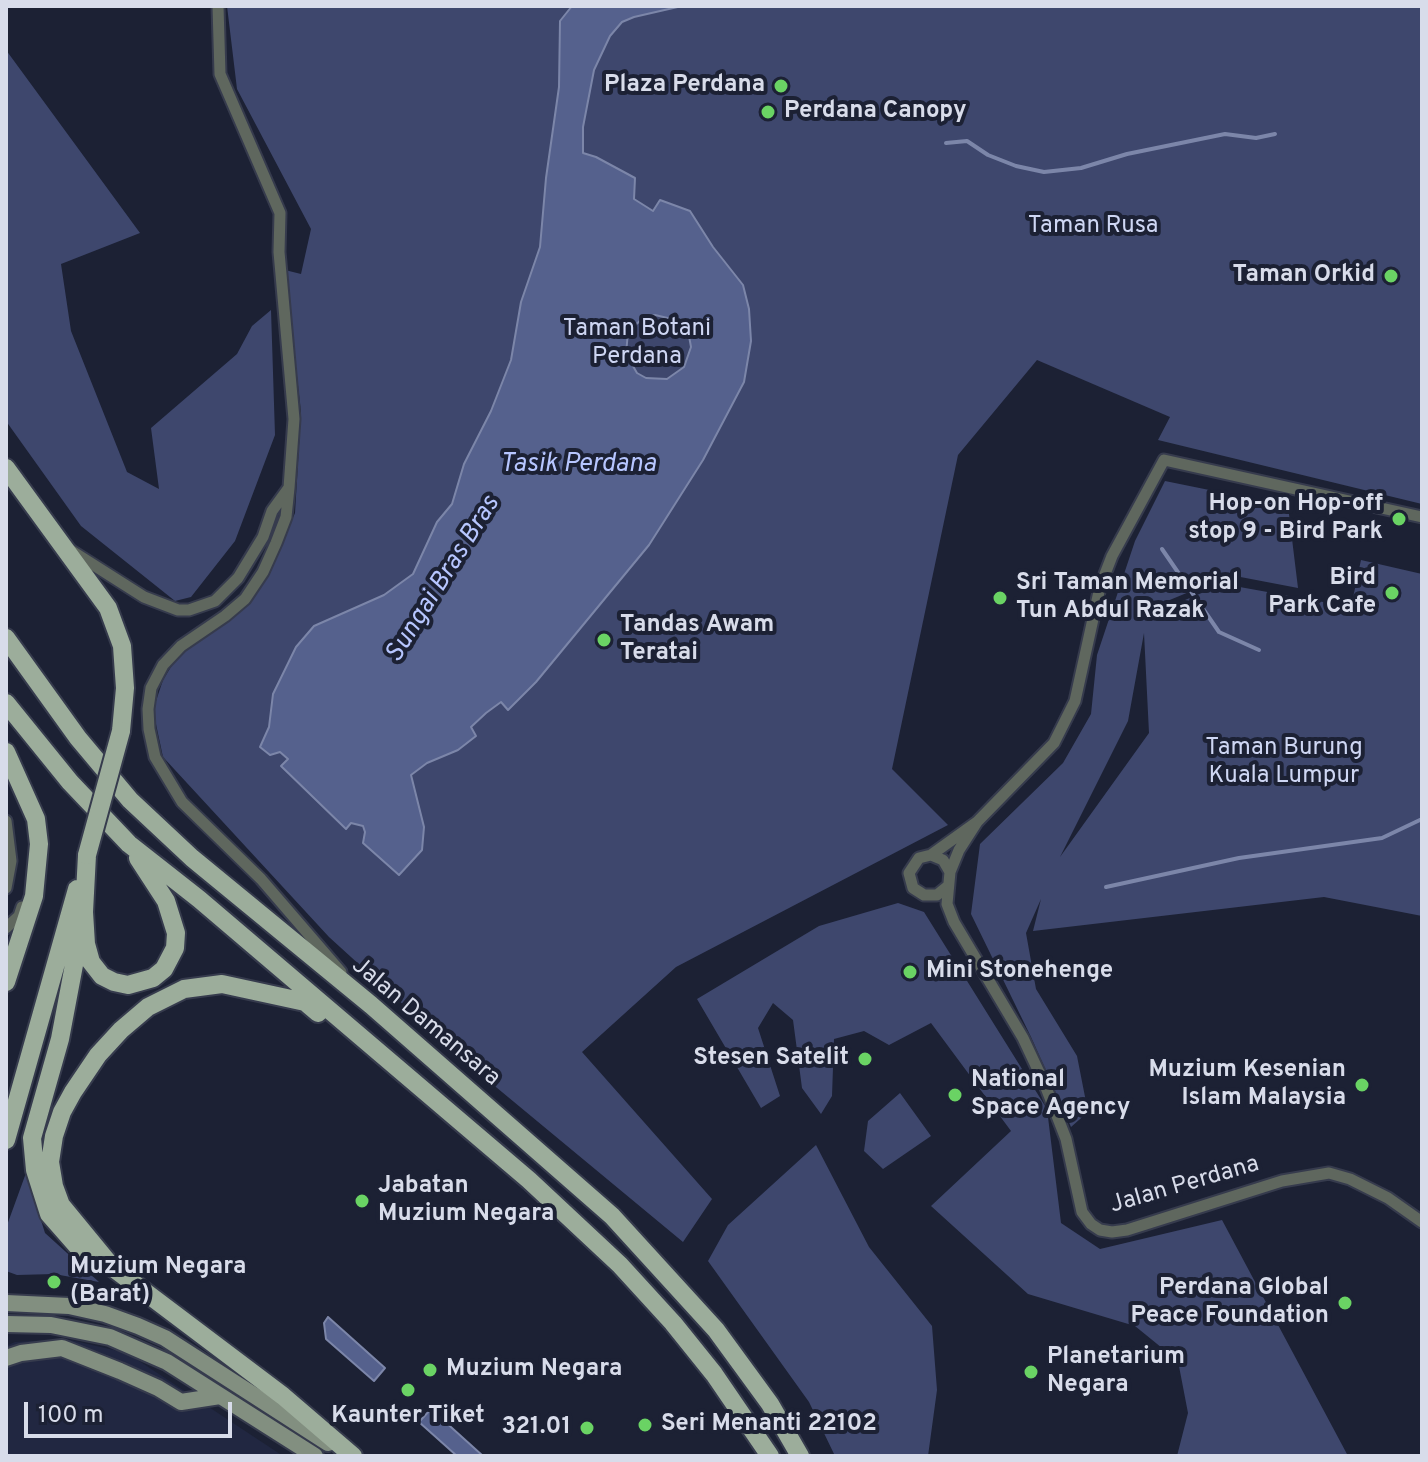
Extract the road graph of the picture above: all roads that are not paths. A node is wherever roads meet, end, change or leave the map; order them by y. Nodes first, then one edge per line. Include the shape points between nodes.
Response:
1 (218, 6) edge
2 (6, 468) edge
3 (289, 488) junction
4 (1422, 517) edge
5 (66, 548) junction
6 (6, 638) edge
7 (6, 703) edge
8 (6, 752) edge
9 (6, 821) edge
10 (977, 822) junction
11 (129, 844) junction
12 (87, 855) junction
13 (931, 855) junction
14 (38, 866) junction
15 (950, 872) junction
16 (948, 886) junction
17 (6, 888) edge
18 (924, 895) junction
19 (84, 912) junction
20 (954, 922) junction
21 (6, 928) edge
22 (6, 982) edge
23 (371, 1005) junction
24 (448, 1110) junction
25 (6, 1140) edge
26 (1422, 1222) edge
27 (112, 1267) junction
28 (6, 1303) edge
29 (6, 1324) edge
30 (6, 1358) edge
31 (220, 1396) junction
32 (315, 1456) edge
33 (350, 1456) edge
34 (770, 1456) edge
35 (800, 1456) edge

1 - 3 street via 220,74 280,213 294,419
2 - 5 main road
3 - 5 street via 238,578 215,601 189,610 144,597
3 - 23 street via 276,543 245,599 163,665 151,688 149,729 155,757 182,802 261,879
4 - 10 street via 1164,460 1104,576 1066,722 1054,743
5 - 12 main road, bridge via 108,608 122,646 125,688 121,731
6 - 23 main road, Jalan Damansara via 130,800 192,858
7 - 11 main road
8 - 14 main road via 36,819
9 - 17 street via 11,861
10 - 13 street
10 - 15 street
11 - 19 main road via 173,918 171,960 142,983 128,985 102,976 91,962
11 - 24 main road
12 - 19 main road
12 - 25 main road
13 - 15 street via 943,860
13 - 18 street via 919,858 909,873 913,888
14 - 21 street via 19,916
14 - 22 main road via 34,896
15 - 16 street
16 - 18 street via 937,895
16 - 20 street, Jalan Perdana
18 - 20 street, Jalan Perdana
19 - 27 main road via 60,1039 32,1138 35,1170 49,1214 78,1247
20 - 26 street, Jalan Perdana via 1023,1038 1066,1139 1082,1212 1100,1230 1127,1230 1282,1181 1329,1173 1388,1198
23 - 35 main road, Jalan Damansara via 642,1246 744,1366
24 - 27 main road via 305,1002 222,984 184,989 148,1007 113,1038 73,1092 54,1136 50,1162 61,1205
24 - 34 main road via 645,1290 714,1374
27 - 33 main road via 283,1396
28 - 33 main road via 69,1306 165,1338
29 - 31 main road via 51,1325 110,1337 167,1362
30 - 31 main road via 62,1348 181,1402
31 - 32 main road

